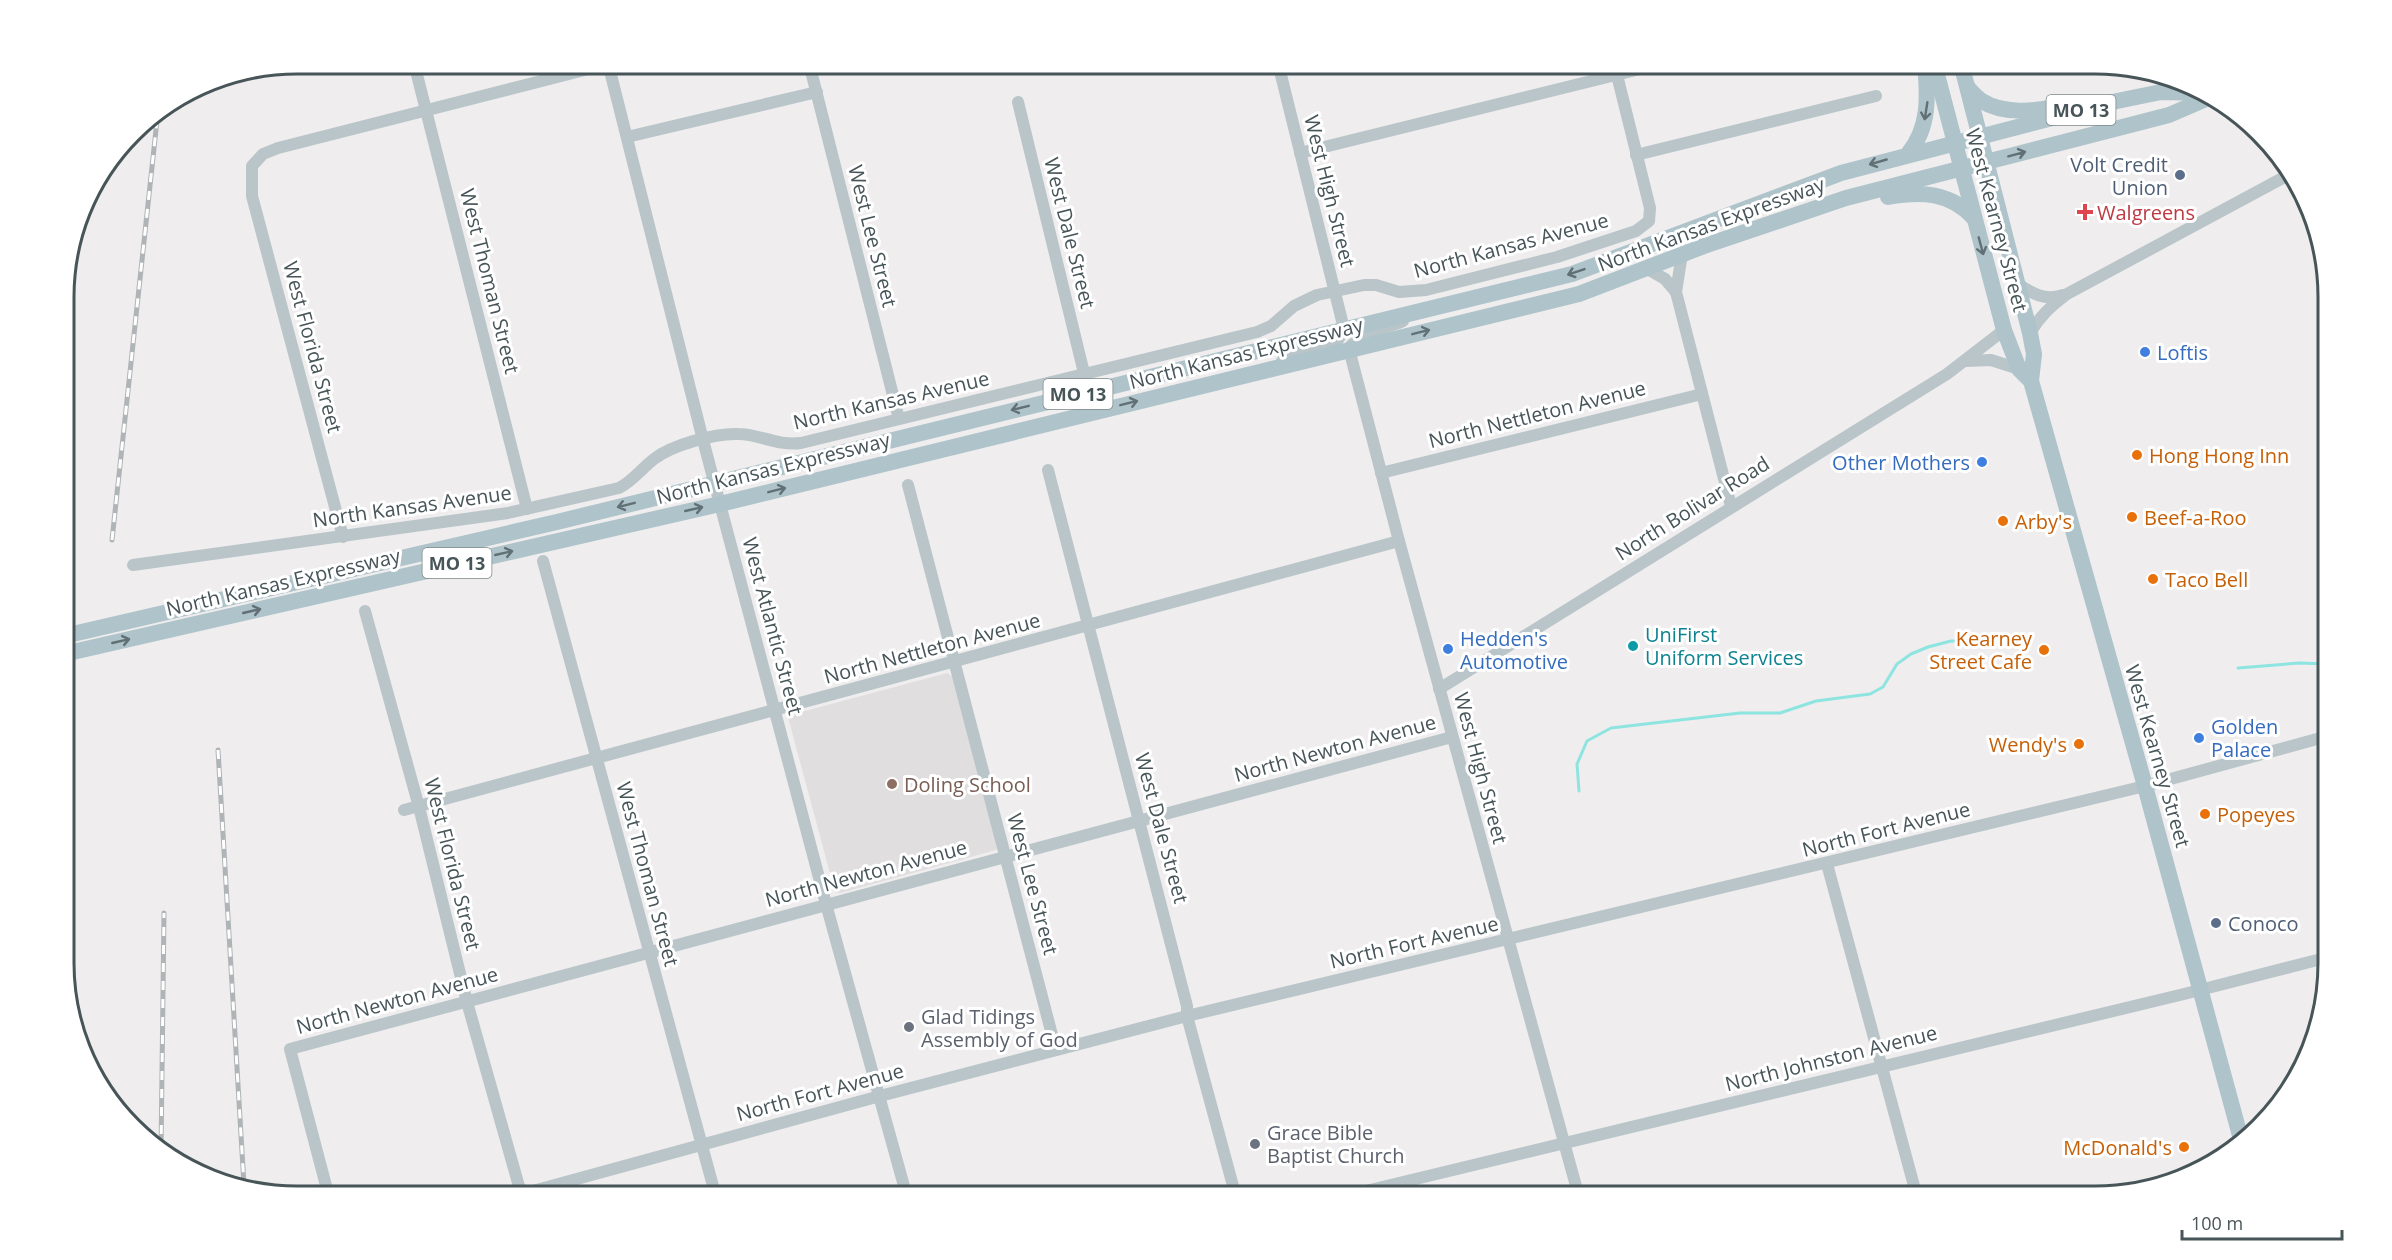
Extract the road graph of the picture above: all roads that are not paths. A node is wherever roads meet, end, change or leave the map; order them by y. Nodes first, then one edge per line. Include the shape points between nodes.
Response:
1 (417, 74) edge
2 (565, 74) edge
3 (611, 74) edge
4 (812, 74) edge
5 (1281, 74) edge
6 (1596, 74) edge
7 (1616, 74) edge
8 (1926, 74) edge
9 (1937, 74) edge
10 (1964, 74) edge
11 (1968, 88) junction
12 (817, 92) junction
13 (2161, 92) junction
14 (2187, 93) edge
15 (1876, 96) dead end
16 (2202, 101) edge
17 (1018, 102) dead end
18 (426, 110) junction
19 (1980, 136) junction
20 (627, 137) junction
21 (1955, 142) junction
22 (1300, 153) junction
23 (1908, 154) junction
24 (1636, 155) junction
25 (1987, 162) junction
26 (1961, 169) junction
27 (2285, 178) edge
28 (1974, 219) junction
29 (1775, 220) junction
30 (1682, 254) junction
31 (1646, 268) junction
32 (2018, 284) junction
33 (1335, 290) junction
34 (1676, 292) junction
35 (2067, 294) junction
36 (1428, 308) junction
37 (1344, 329) junction
38 (2004, 330) junction
39 (2031, 333) junction
40 (1349, 349) junction
41 (1965, 361) junction
42 (1266, 370) junction
43 (1084, 373) junction
44 (2025, 375) junction
45 (1701, 394) junction
46 (899, 419) junction
47 (703, 440) junction
48 (1048, 470) dead end
49 (1381, 473) junction
50 (714, 483) junction
51 (908, 485) dead end
52 (720, 504) junction
53 (1731, 506) junction
54 (527, 509) junction
55 (343, 537) junction
56 (1399, 541) junction
57 (543, 561) dead end
58 (133, 565) dead end
59 (365, 611) dead end
60 (1089, 626) junction
61 (74, 634) edge
62 (74, 652) edge
63 (956, 663) junction
64 (1439, 689) junction
65 (775, 709) junction
66 (1452, 737) junction
67 (2318, 739) edge
68 (597, 759) junction
69 (2145, 786) junction
70 (419, 807) junction
71 (404, 810) dead end
72 (1139, 820) junction
73 (1006, 856) junction
74 (1827, 864) junction
75 (826, 904) junction
76 (1507, 940) junction
77 (648, 952) junction
78 (2318, 960) edge
79 (2201, 990) junction
80 (467, 1002) junction
81 (1187, 1016) junction
82 (1056, 1050) junction
83 (1882, 1066) junction
84 (880, 1096) junction
85 (2240, 1134) edge
86 (1564, 1143) junction
87 (702, 1145) junction
88 (326, 1186) edge
89 (515, 1186) edge
90 (554, 1186) edge
91 (713, 1186) edge
92 (904, 1186) edge
93 (1233, 1186) edge
94 (1386, 1186) edge
95 (1576, 1186) edge
96 (1914, 1186) edge

1 - 18 street, West Thoman Street
2 - 18 street
3 - 20 street, West Atlantic Street
4 - 12 street, West Lee Street
5 - 22 street, West High Street
6 - 22 street
7 - 24 street
8 -> 23 main road via 1928,100 1924,127
9 - 21 main road, West Kearney Street
10 - 11 main road, West Kearney Street
11 - 13 main road via 1982,101 2022,110 2045,109 2116,92
11 - 19 main road, West Kearney Street
12 - 20 street
12 - 46 street, West Lee Street
13 - 14 main road, North Kansas Expressway / MO 13
13 - 19 main road, North Kansas Expressway / MO 13
15 - 24 street
25 -> 16 main road, North Kansas Expressway / MO 13 via 2169,115
17 - 43 street, West Dale Street
18 - 54 street, West Thoman Street
18 - 55 street, West Florida Street via 278,148 263,154 252,166 252,196
19 - 21 main road, North Kansas Expressway / MO 13
19 - 25 main road, West Kearney Street
20 - 47 street, West Atlantic Street
21 - 23 main road, North Kansas Expressway / MO 13
21 - 26 main road, West Kearney Street
22 - 33 street, West High Street
23 -> 36 main road, North Kansas Expressway / MO 13 via 1841,173 1572,274
24 - 33 street, North Kansas Avenue via 1650,208 1649,221 1636,231 1557,257 1426,290 1399,292 1376,285
25 - 26 main road, North Kansas Expressway / MO 13
25 - 32 main road, West Kearney Street
26 - 28 main road, West Kearney Street
26 - 29 main road, North Kansas Expressway / MO 13
27 - 35 street
28 - 29 main road via 1952,200 1908,193 1828,213
28 -> 38 main road, West Kearney Street
29 - 30 main road, North Kansas Expressway / MO 13
30 - 31 main road, North Kansas Expressway / MO 13
30 - 34 street
31 - 34 street via 1665,279
40 -> 31 main road, North Kansas Expressway / MO 13 via 1579,294
32 - 35 street via 2043,297
32 - 39 main road, West Kearney Street
33 - 37 street, West High Street
33 - 43 street, North Kansas Avenue via 1304,300 1257,332
34 - 45 street
35 - 39 street via 2038,319
36 - 37 main road, North Kansas Expressway / MO 13
36 - 40 street via 1360,337
37 - 42 street via 1338,340
37 -> 50 main road, North Kansas Expressway / MO 13
38 - 41 street, North Bolivar Road
38 - 44 main road, West Kearney Street
39 - 44 main road, West Kearney Street via 2034,354
40 - 42 main road, North Kansas Expressway / MO 13
40 - 49 street, West High Street
41 - 44 street via 1991,360
41 - 53 street, North Bolivar Road
52 -> 42 main road, North Kansas Expressway / MO 13
43 - 46 street, North Kansas Avenue
44 - 69 main road, West Kearney Street
45 - 49 street, North Nettleton Avenue
45 - 53 street
46 - 47 street, North Kansas Avenue via 801,443 772,442 739,434
47 - 50 street, West Atlantic Street
47 - 54 street, North Kansas Avenue via 661,454 619,488
48 - 60 street, West Dale Street
49 - 56 street, West High Street
50 - 52 street, West Atlantic Street
50 -> 61 main road, North Kansas Expressway / MO 13
51 - 63 street, West Lee Street
62 -> 52 main road, North Kansas Expressway / MO 13
52 - 65 street, West Atlantic Street
53 - 64 street, North Bolivar Road
54 - 55 street, North Kansas Avenue
55 - 58 street, North Kansas Avenue
56 - 60 street, North Nettleton Avenue
56 - 64 street, West High Street
57 - 68 street, West Thoman Street
59 - 70 street, West Florida Street
60 - 63 street, North Nettleton Avenue
60 - 72 street, West Dale Street
63 - 65 street, North Nettleton Avenue
63 - 73 street, West Lee Street
64 - 66 street, West High Street
65 - 68 street, North Nettleton Avenue
65 - 75 street, West Atlantic Street
66 - 72 street, North Newton Avenue
66 - 76 street, West High Street
67 - 69 street, North Fort Avenue
68 - 70 street, North Nettleton Avenue
68 - 77 street, West Thoman Street
69 - 74 street, North Fort Avenue
69 - 79 main road, West Kearney Street
70 - 71 street, North Nettleton Avenue
70 - 80 street, West Florida Street
72 - 73 street, North Newton Avenue
72 - 81 street, West Dale Street via 1188,1006
73 - 75 street, North Newton Avenue
73 - 82 street, West Lee Street
74 - 76 street, North Fort Avenue
74 - 83 street
75 - 77 street, North Newton Avenue
75 - 84 street, West Atlantic Street
76 - 81 street, North Fort Avenue
76 - 86 street, West High Street
77 - 80 street, North Newton Avenue
77 - 87 street, West Thoman Street
78 - 79 street, North Johnston Avenue
79 - 83 street, North Johnston Avenue
79 - 85 main road, West Kearney Street
80 - 88 street, North Newton Avenue via 290,1049
80 - 89 street, West Florida Street
81 - 82 street, North Fort Avenue
81 - 93 street, West Dale Street
82 - 84 street, North Fort Avenue
83 - 86 street, North Johnston Avenue
83 - 96 street
84 - 87 street, North Fort Avenue
84 - 92 street, West Atlantic Street
86 - 94 street, North Johnston Avenue
86 - 95 street, West High Street
87 - 90 street, North Fort Avenue
87 - 91 street, West Thoman Street

